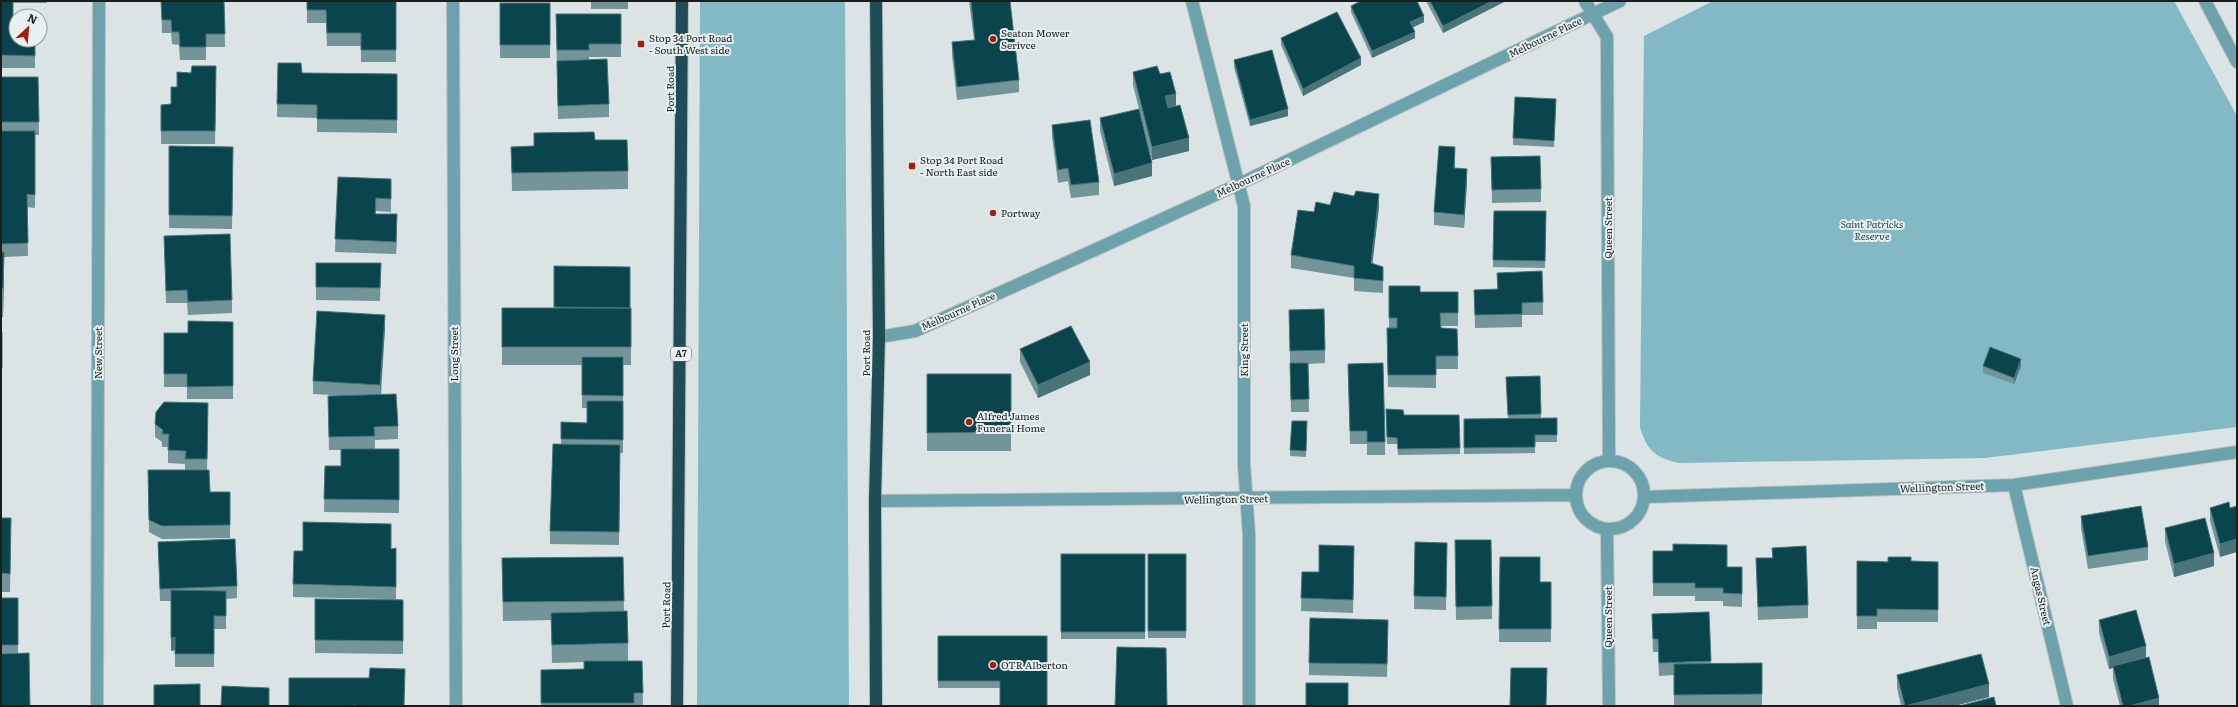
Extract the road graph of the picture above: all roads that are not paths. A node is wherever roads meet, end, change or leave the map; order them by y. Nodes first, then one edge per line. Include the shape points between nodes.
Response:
1 (98, 1) edge
2 (452, 1) edge
3 (682, 1) edge
4 (876, 1) edge
5 (1192, 1) edge
6 (1585, 1) edge
7 (1620, 1) edge
8 (2205, 1) edge
9 (1592, 14) junction
10 (2237, 62) edge
11 (1238, 185) junction
12 (879, 337) junction
13 (2237, 452) edge
14 (1609, 461) junction
15 (2014, 485) junction
16 (1576, 495) junction
17 (1644, 497) junction
18 (1246, 498) junction
19 (876, 501) junction
20 (1607, 529) junction
21 (97, 706) edge
22 (456, 706) edge
23 (676, 706) edge
24 (876, 706) edge
25 (1249, 706) edge
26 (1609, 706) edge
27 (2067, 706) edge

1 - 21 street, New Street
2 - 22 street, Long Street
3 - 23 highway, Port Road / A7
4 - 12 highway, Port Road
5 - 11 street, King Street
6 - 9 street, Queen Street
7 - 9 street, Melbourne Place
8 - 10 street
9 - 11 street, Melbourne Place
9 - 14 street, Queen Street via 1607,38
11 - 12 street, Melbourne Place via 915,330
11 - 18 street, King Street via 1244,206
12 - 19 highway, Port Road
13 - 15 street, Wellington Street
14 - 16 street via 1599,463 1582,475
14 - 17 street via 1620,463 1634,472 1643,486
15 - 17 street, Wellington Street
15 - 27 street, Angas Street
16 - 18 street, Wellington Street
16 - 20 street via 1582,514 1598,527
17 - 20 street via 1642,508 1632,520 1618,528
18 - 19 street, Wellington Street
18 - 25 street, King Street via 1249,535
19 - 24 highway, Port Road
20 - 26 street, Queen Street

